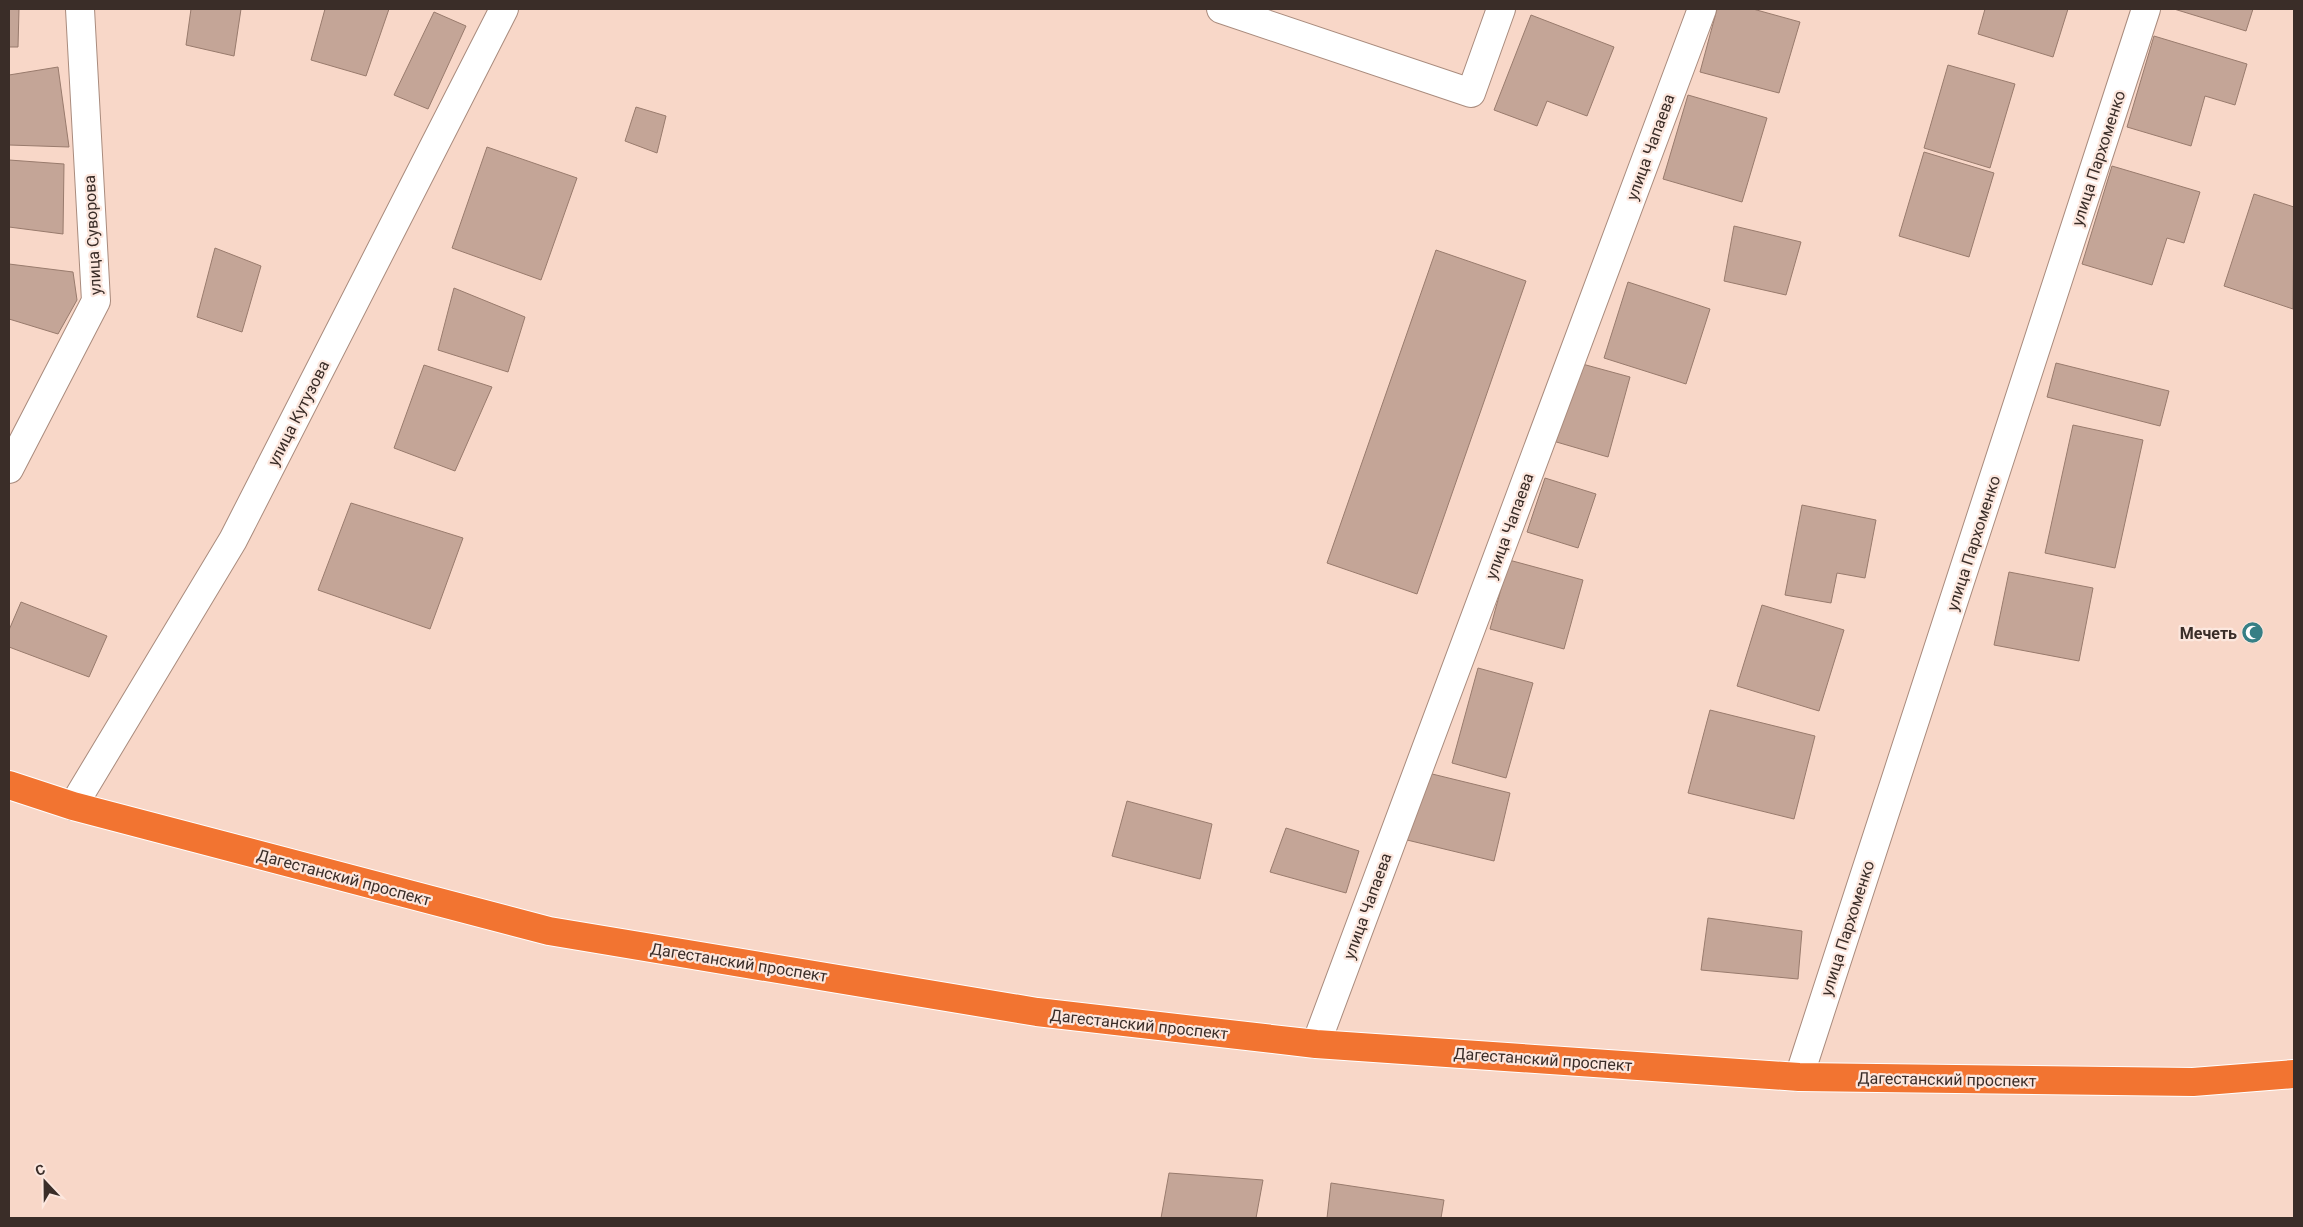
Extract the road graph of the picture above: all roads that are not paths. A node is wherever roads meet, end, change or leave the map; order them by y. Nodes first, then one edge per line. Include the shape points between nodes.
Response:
1 (80, 9) edge
2 (504, 9) edge
3 (1221, 9) edge
4 (1501, 9) edge
5 (1702, 9) edge
6 (2146, 9) edge
7 (9, 470) edge
8 (9, 785) edge
9 (74, 806) junction
10 (1316, 1044) junction
11 (2294, 1074) edge
12 (1799, 1077) junction

1 - 7 street, улица Суворова via 96,302
2 - 9 street, улица Кутузова via 233,540
3 - 4 street via 1470,93
5 - 10 street, улица Чапаева
6 - 12 street, улица Пархоменко
8 - 9 highway, Дагестанский проспект
9 - 10 highway, Дагестанский проспект via 548,930 1037,1012
10 - 12 highway, Дагестанский проспект
11 - 12 highway, Дагестанский проспект via 2193,1082

